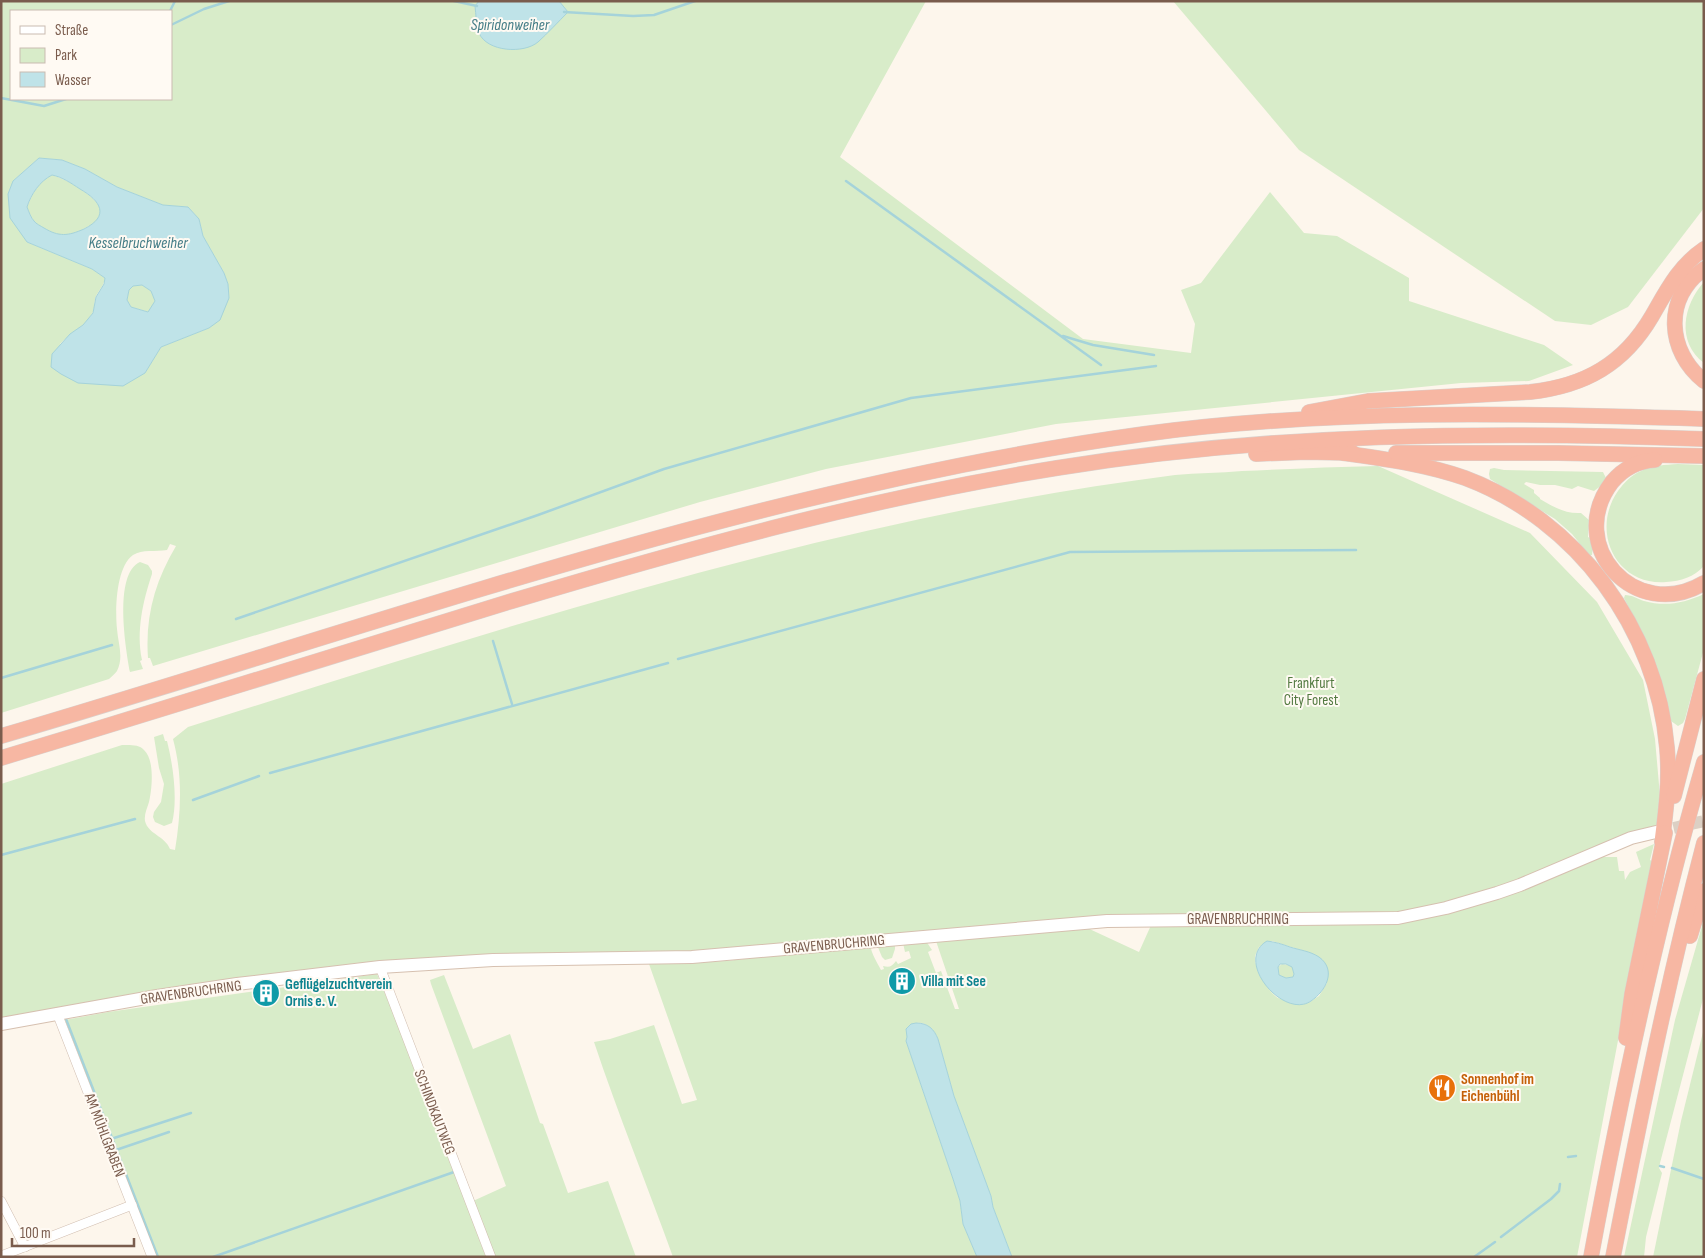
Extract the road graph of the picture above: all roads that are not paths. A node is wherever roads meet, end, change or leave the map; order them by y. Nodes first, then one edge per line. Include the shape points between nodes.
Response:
1 (1704, 249) edge
2 (1704, 269) edge
3 (1704, 381) edge
4 (1704, 409) edge
5 (1625, 416) junction
6 (1704, 419) edge
7 (1243, 424) junction
8 (1704, 439) edge
9 (1182, 451) junction
10 (1343, 452) junction
11 (1704, 456) edge
12 (1704, 583) edge
13 (1704, 679) edge
14 (1, 736) edge
15 (1, 758) edge
16 (1704, 762) edge
17 (1659, 837) junction
18 (1704, 843) edge
19 (1704, 891) edge
20 (380, 967) junction
21 (58, 1013) junction
22 (1, 1024) edge
23 (1657, 1038) junction
24 (1620, 1104) junction
25 (1, 1201) edge
26 (132, 1205) junction
27 (25, 1247) junction
28 (1, 1256) edge
29 (152, 1257) edge
30 (491, 1257) edge
31 (1591, 1257) edge
32 (1612, 1257) edge

1 - 7 highway via 1674,278 1651,318 1628,348 1603,370 1577,382 1530,392 1368,402
2 - 3 highway via 1683,292 1674,324 1683,359
4 - 5 highway
5 - 6 highway
5 - 7 highway via 1373,417
7 - 14 highway via 1149,434 1011,456 774,507 672,533
8 - 9 highway via 1575,435 1422,436 1318,439
9 - 10 highway via 1249,454
9 - 15 highway via 983,481 857,507 646,561
10 - 11 highway
10 - 17 highway via 1420,465 1465,478 1543,522 1591,567 1635,634 1656,689 1668,757 1668,794
11 - 12 highway via 1651,460 1626,469 1604,495 1597,527 1599,544 1607,562 1633,587 1669,595
13 - 17 highway
16 - 24 highway via 1667,901
17 - 20 street, GRAVENBRUCHRING via 1631,838 1497,893 1398,918 1107,920 692,957 493,960
17 - 24 highway via 1632,994
18 - 23 highway
19 - 23 highway
20 - 21 street, GRAVENBRUCHRING via 228,986
20 - 30 street, SCHINDKAUTWEG
21 - 22 street, GRAVENBRUCHRING
21 - 26 street, AM MÜHLGRABEN
23 - 32 highway
24 - 31 highway
25 - 27 street
26 - 27 street
26 - 29 street, AM MÜHLGRABEN
27 - 28 street

